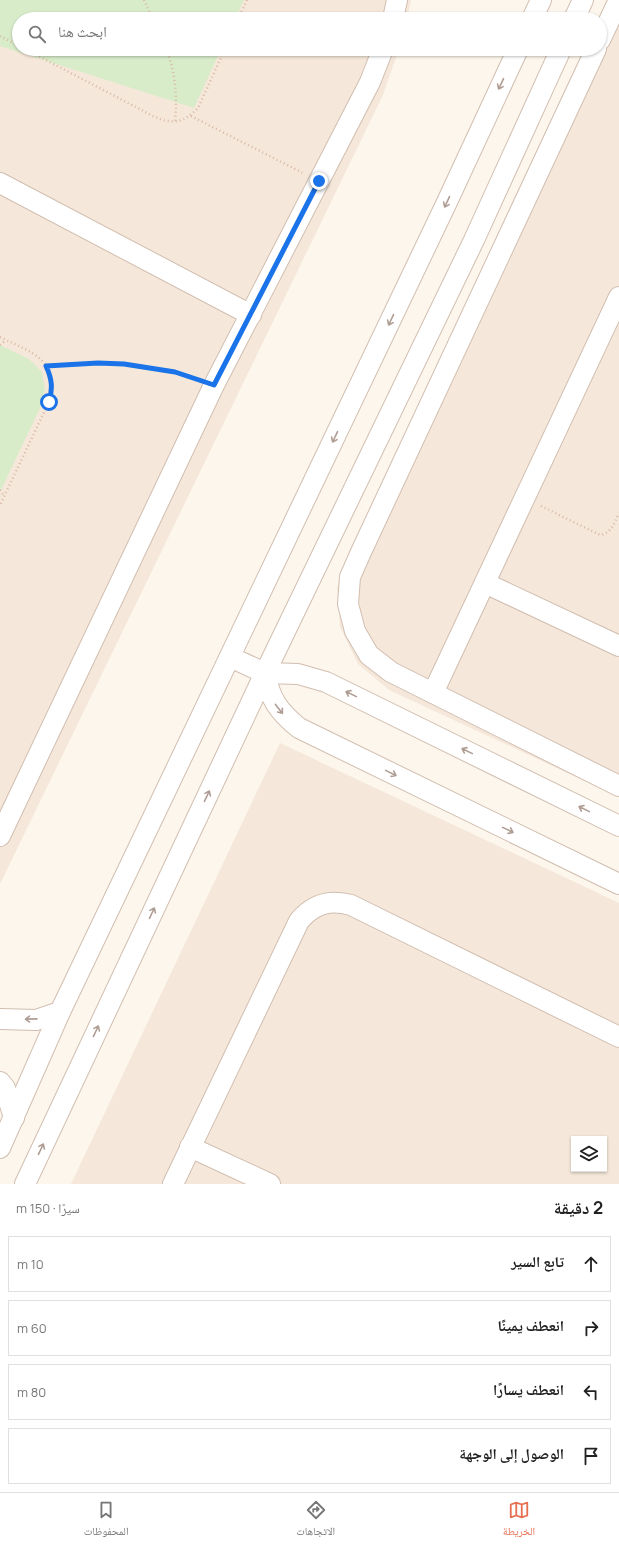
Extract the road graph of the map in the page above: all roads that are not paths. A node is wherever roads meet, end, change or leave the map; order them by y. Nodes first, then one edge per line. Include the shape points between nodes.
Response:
1 (397, 0) edge
2 (541, 0) edge
3 (583, 0) edge
4 (619, 0) edge
5 (394, 12) edge
6 (535, 12) edge
7 (577, 12) edge
8 (607, 25) edge
9 (380, 56) edge
10 (515, 56) edge
11 (558, 56) edge
12 (593, 56) edge
13 (0, 183) edge
14 (619, 297) edge
15 (251, 314) junction
16 (485, 582) junction
17 (619, 646) edge
18 (230, 657) junction
19 (265, 673) junction
20 (433, 693) junction
21 (619, 786) edge
22 (619, 826) edge
23 (0, 836) edge
24 (619, 884) edge
25 (60, 1012) junction
26 (0, 1019) edge
27 (619, 1037) edge
28 (0, 1082) edge
29 (14, 1118) junction
30 (190, 1147) junction
31 (0, 1148) edge
32 (25, 1184) edge
33 (173, 1184) edge
34 (270, 1184) edge

1 - 5 street
2 - 6 street
3 - 7 street
4 - 8 street
9 - 15 street via 370,82
10 -> 18 street
11 - 19 street via 474,240
12 - 20 street via 350,577 348,604 355,631 369,655 390,672
13 - 15 street
14 - 16 street
15 - 23 street via 214,385
16 - 17 street
16 - 20 street
18 - 19 street
18 - 25 street
22 -> 19 street via 326,682 298,674
19 -> 24 street via 268,689 276,704 286,718 299,728
32 -> 19 street
20 - 21 street
25 -> 26 street via 36,1020
25 - 29 street
27 - 30 street via 351,904 322,904 305,913 299,921
28 - 29 street via 6,1088
29 - 31 street
30 - 33 street
30 - 34 street

